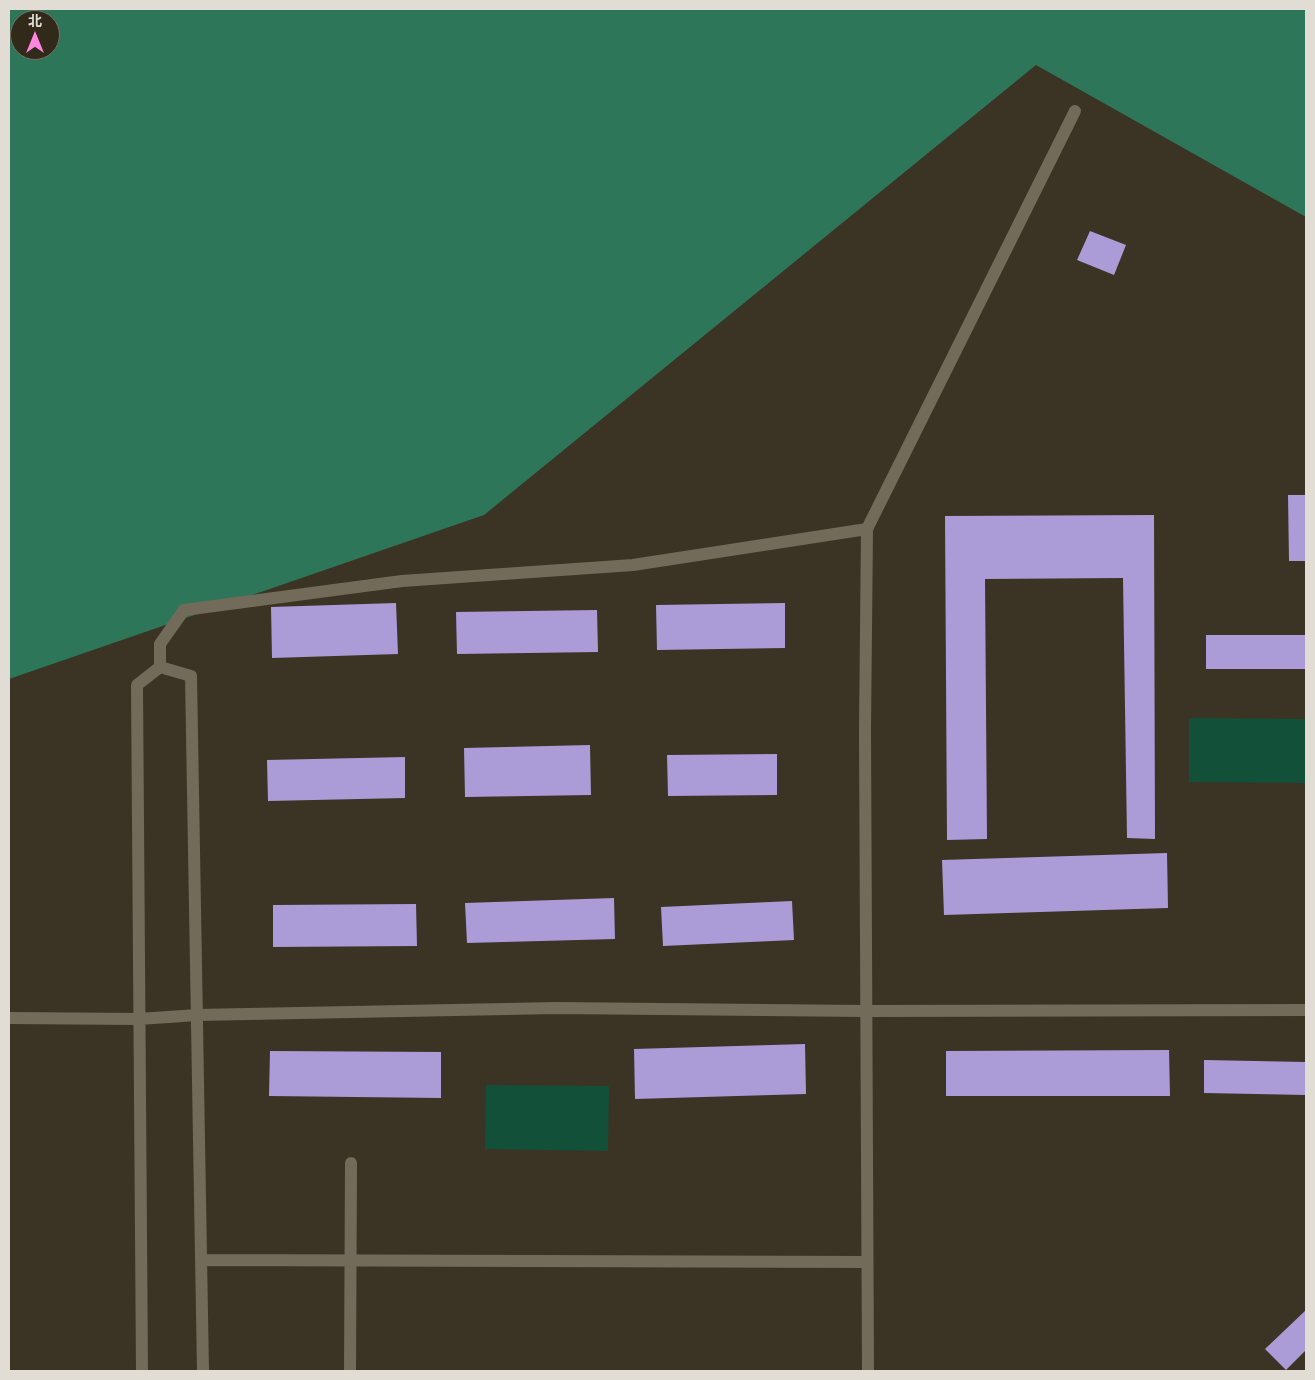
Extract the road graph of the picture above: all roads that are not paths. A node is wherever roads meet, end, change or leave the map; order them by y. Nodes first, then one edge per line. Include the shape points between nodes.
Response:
1 (1075, 111) dead end
2 (867, 529) junction
3 (160, 667) junction
4 (1306, 1010) edge
5 (866, 1011) junction
6 (197, 1015) junction
7 (9, 1018) edge
8 (140, 1019) junction
9 (351, 1163) dead end
10 (201, 1260) junction
11 (351, 1261) junction
12 (867, 1262) junction
13 (142, 1371) edge
14 (203, 1371) edge
15 (350, 1371) edge
16 (868, 1371) edge

1 - 2 lane
2 - 3 lane via 633,564 402,581 184,610 160,644
2 - 5 lane
3 - 6 lane via 191,676
3 - 8 lane via 137,685
4 - 5 lane
5 - 6 lane via 557,1008
5 - 12 lane
6 - 8 lane
6 - 10 lane
7 - 8 lane
8 - 13 lane
9 - 11 lane
10 - 11 lane
10 - 14 lane
11 - 12 lane
11 - 15 lane
12 - 16 lane

